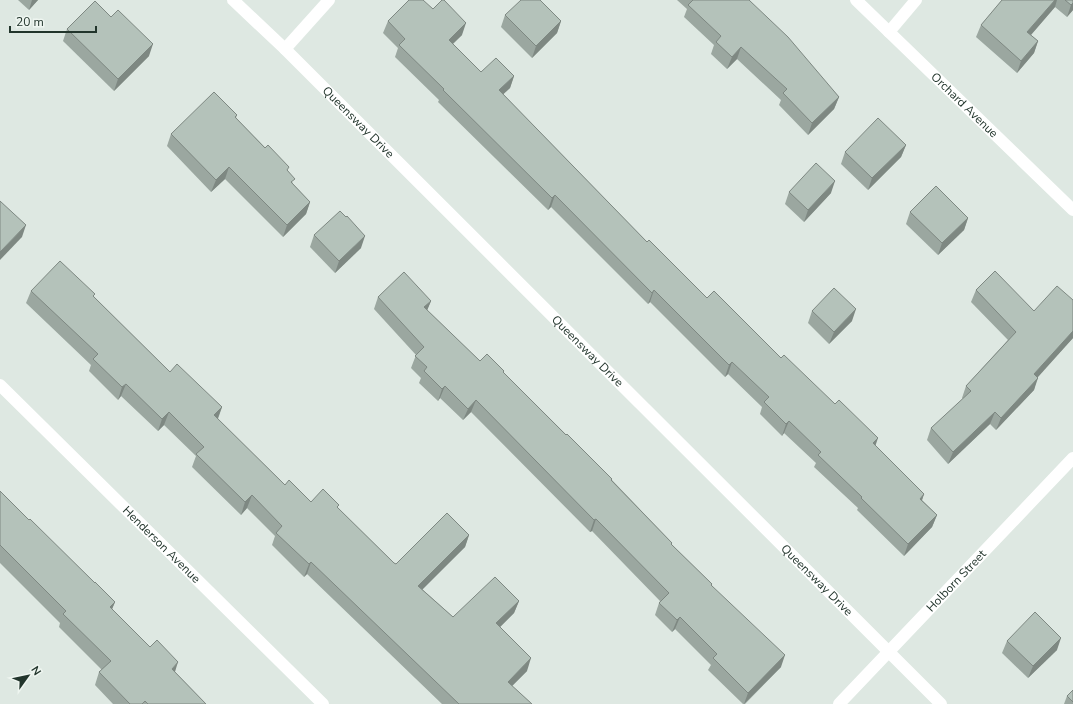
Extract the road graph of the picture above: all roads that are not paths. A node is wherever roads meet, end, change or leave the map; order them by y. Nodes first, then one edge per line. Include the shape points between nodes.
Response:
1 (232, 0) edge
2 (329, 0) edge
3 (856, 0) edge
4 (916, 0) edge
5 (889, 32) junction
6 (284, 48) junction
7 (1073, 210) edge
8 (0, 385) edge
9 (1073, 458) edge
10 (889, 652) junction
11 (323, 704) edge
12 (840, 704) edge
13 (941, 704) edge

1 - 6 street, Queensway Drive
2 - 6 street
3 - 5 street, Orchard Avenue
4 - 5 street
5 - 7 street, Orchard Avenue
6 - 10 street, Queensway Drive
8 - 11 street, Henderson Avenue
9 - 10 street, Holborn Street
10 - 12 street, Holborn Street
10 - 13 street, Queensway Drive

